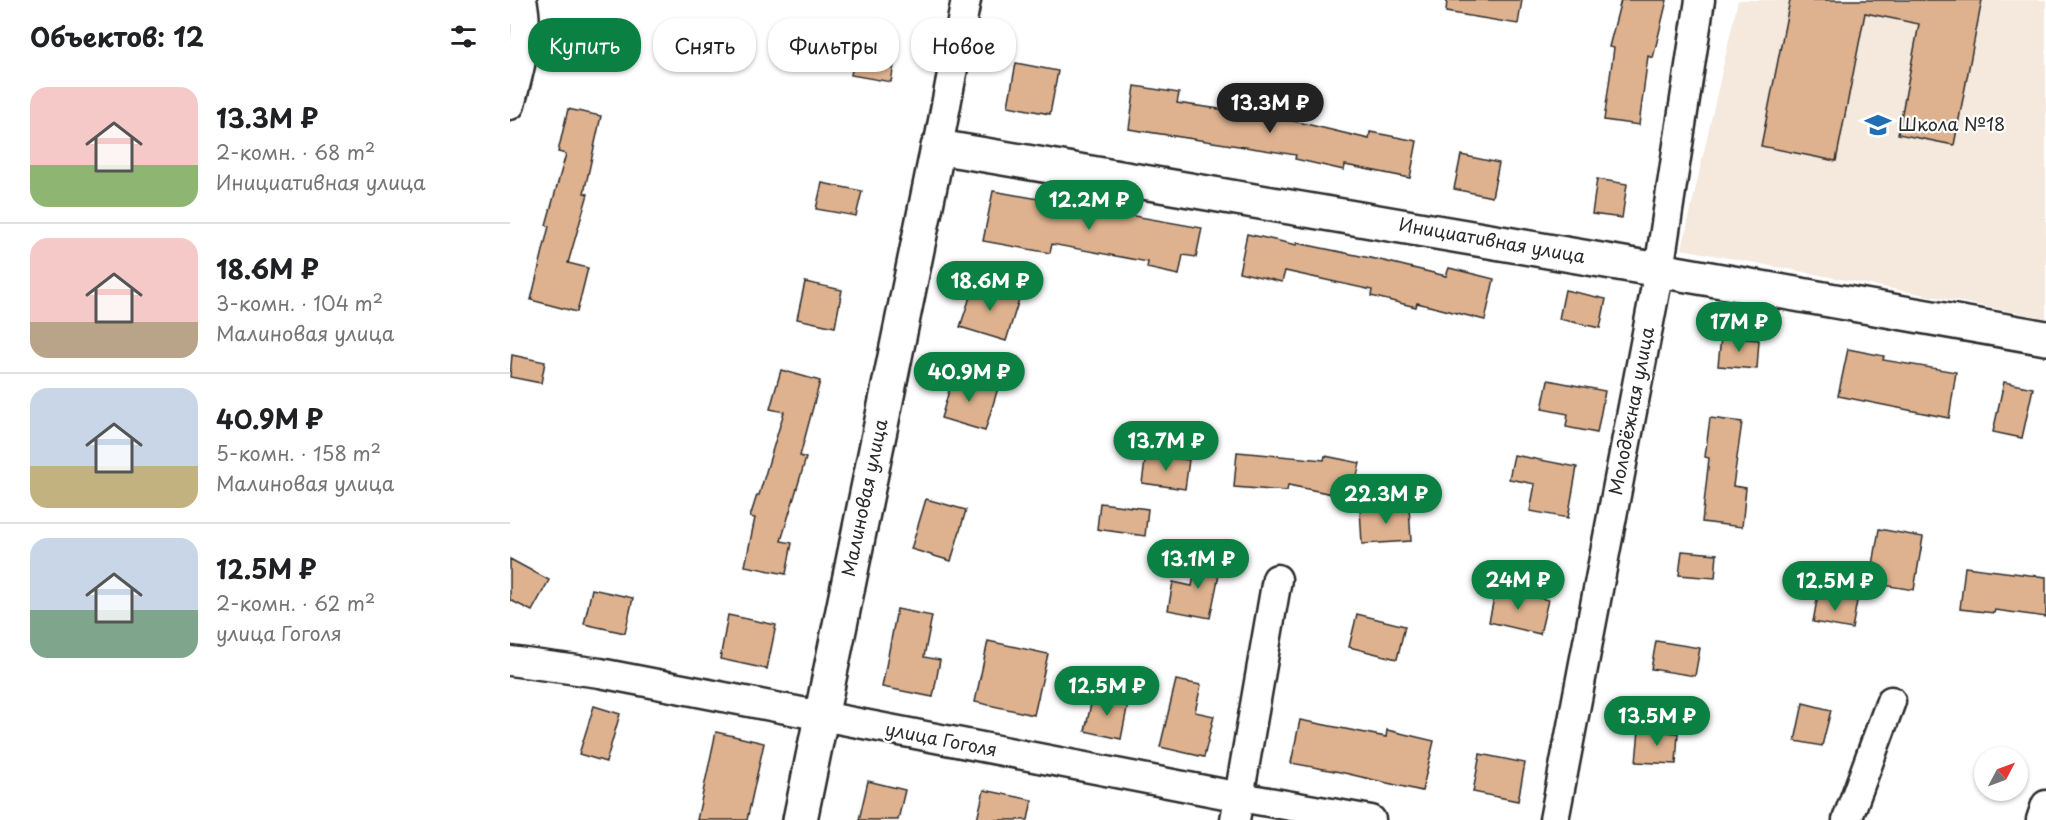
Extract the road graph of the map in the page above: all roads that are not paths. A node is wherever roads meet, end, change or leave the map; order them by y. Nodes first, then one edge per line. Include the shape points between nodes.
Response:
1 (522, 0) edge
2 (966, 0) edge
3 (1700, 0) edge
4 (510, 105) edge
5 (938, 147) junction
6 (1659, 270) junction
7 (2046, 338) edge
8 (1277, 579) dead end
9 (511, 661) edge
10 (1891, 701) dead end
11 (820, 717) junction
12 (2046, 805) edge
13 (1238, 809) edge
14 (800, 820) edge
15 (1371, 820) edge
16 (1554, 820) edge
17 (1847, 820) edge
18 (2042, 820) edge

1 - 4 street via 525,15 521,62
2 - 5 street, Малиновая улица
3 - 6 street, Молодёжная улица
5 - 6 street, Инициативная улица
5 - 11 street, Малиновая улица
6 - 7 street, Инициативная улица
6 - 16 street, Молодёжная улица
8 - 13 street
9 - 11 street, улица Гоголя via 600,673
10 - 17 street
11 - 13 street, улица Гоголя
11 - 14 street, Малиновая улица
12 - 18 street
13 - 15 street, улица Гоголя

